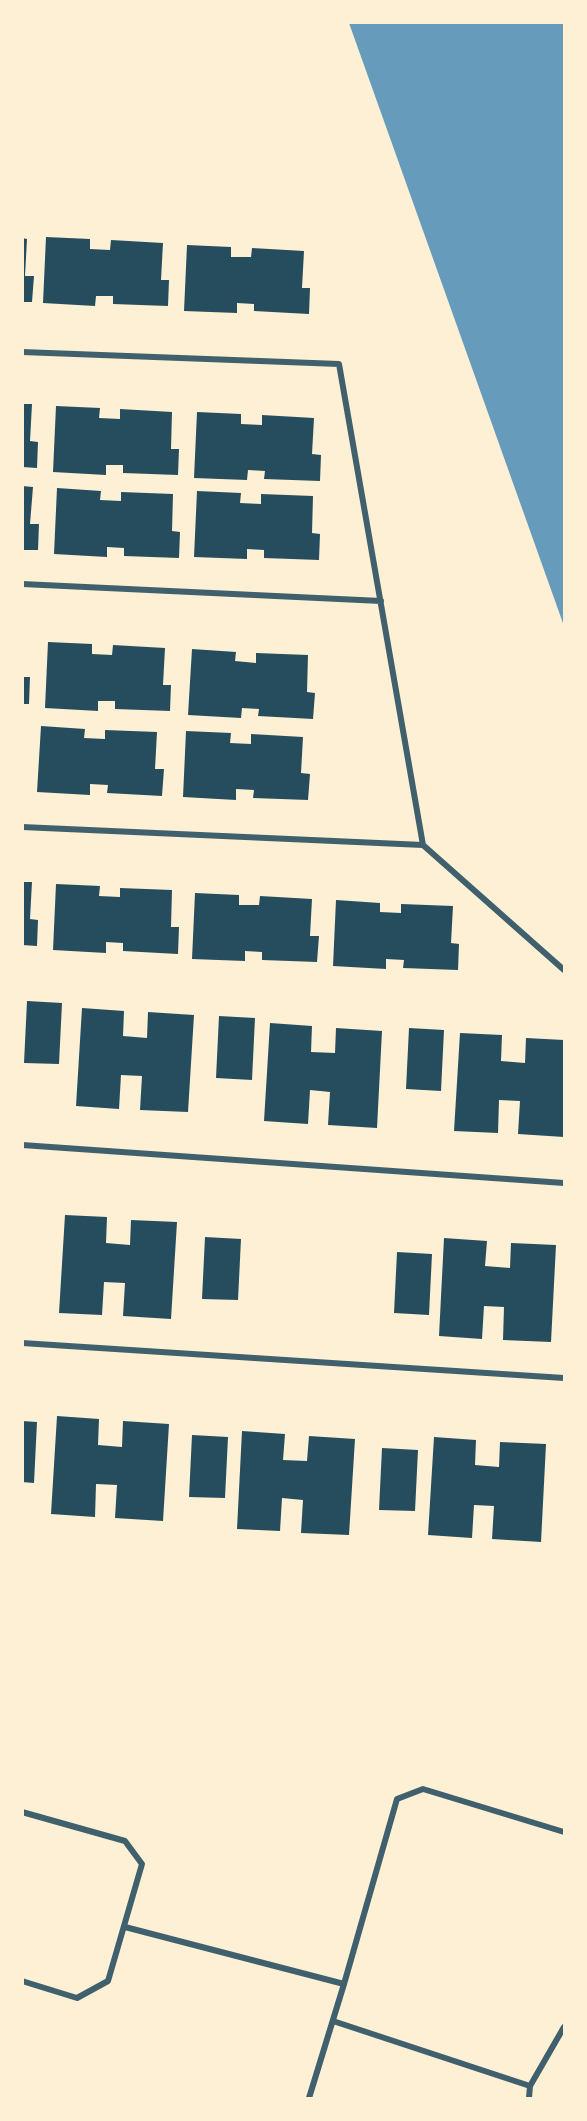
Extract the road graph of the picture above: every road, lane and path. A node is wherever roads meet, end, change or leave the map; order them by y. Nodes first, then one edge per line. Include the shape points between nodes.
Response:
1 (22, 352) edge
2 (22, 584) edge
3 (381, 601) junction
4 (22, 827) edge
5 (423, 845) junction
6 (564, 970) edge
7 (22, 1145) edge
8 (564, 1183) edge
9 (22, 1343) edge
10 (564, 1378) edge
11 (22, 1812) edge
12 (564, 1832) edge
13 (126, 1927) junction
14 (22, 1981) edge
15 (344, 1984) junction
16 (333, 2021) junction
17 (564, 2027) edge
18 (530, 2086) junction
19 (309, 2098) edge
20 (530, 2098) edge

1 - 3 street via 339,364
2 - 3 street
3 - 5 street
4 - 5 street
5 - 6 street
7 - 8 street
9 - 10 street
11 - 13 street via 126,1841 142,1864
12 - 15 street via 423,1789 397,1799
13 - 14 street via 108,1982 77,1998
13 - 15 street
15 - 16 street
16 - 18 street
16 - 19 street
17 - 18 street
18 - 20 street

